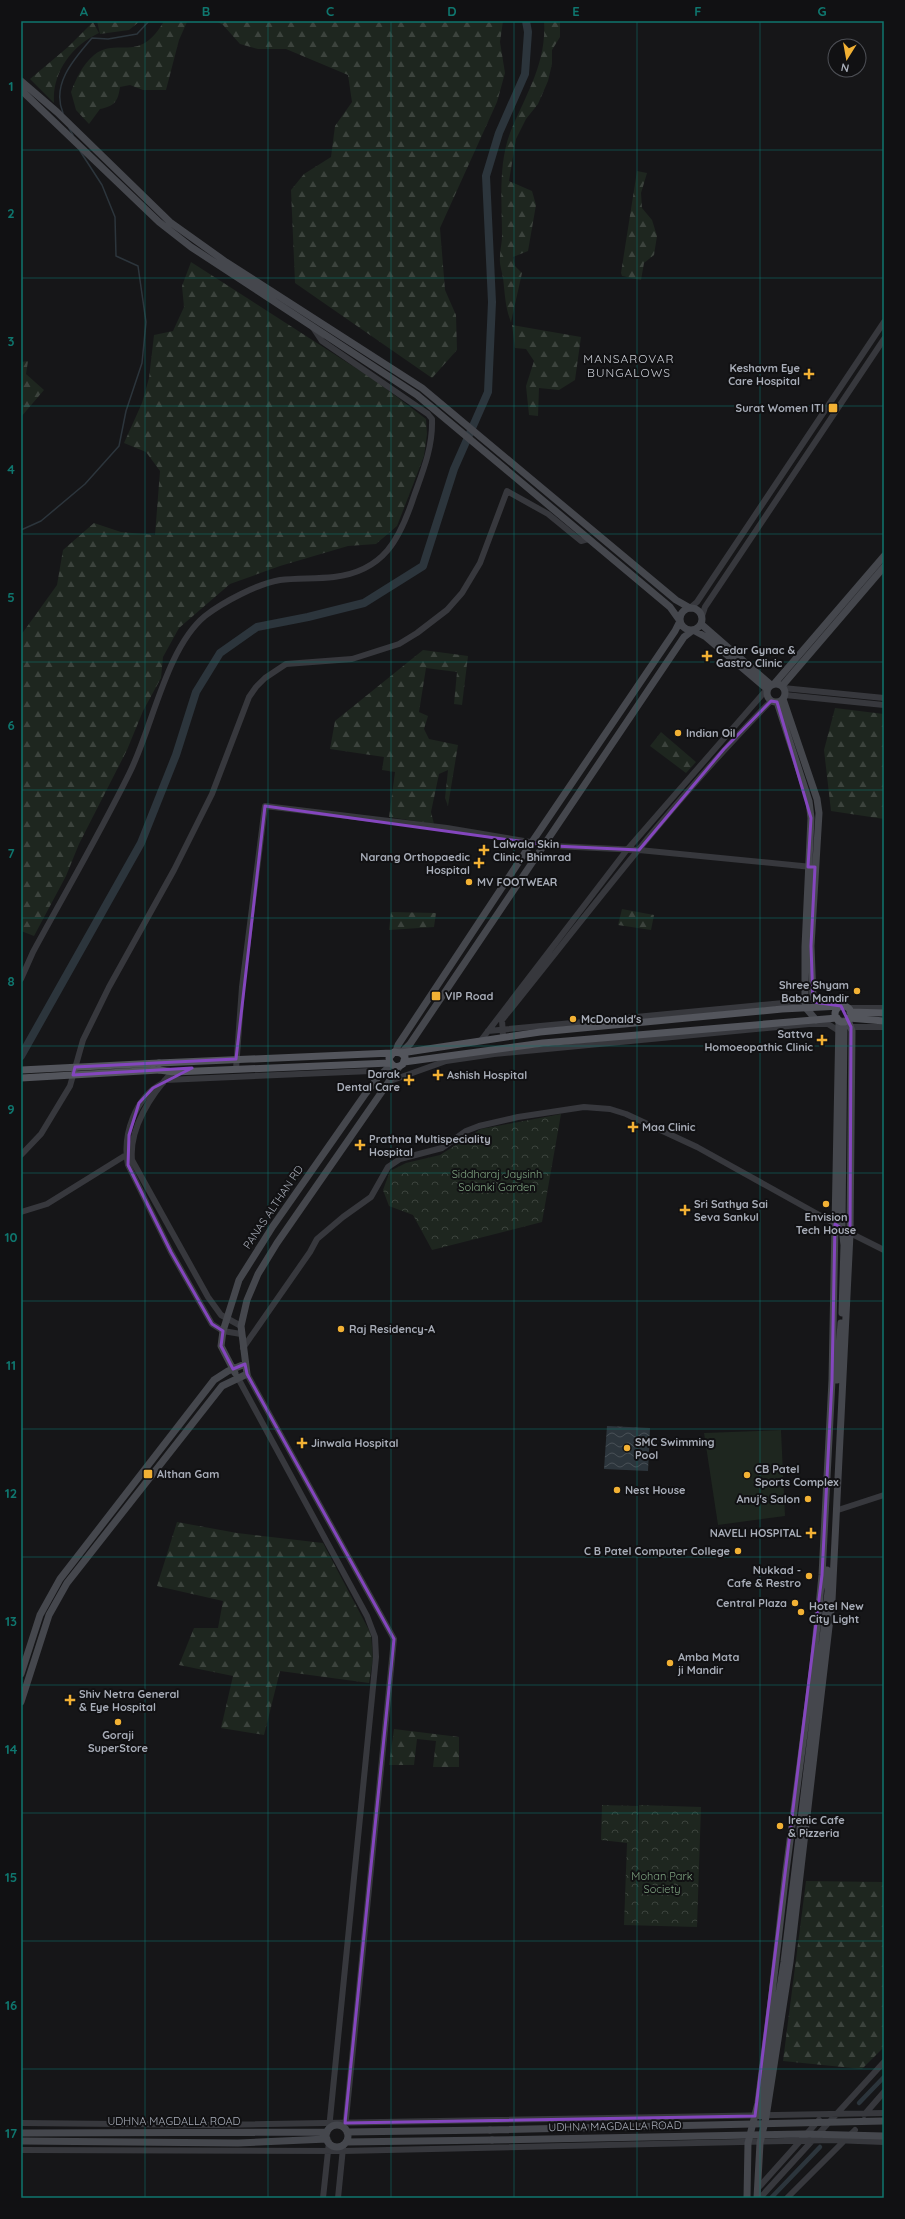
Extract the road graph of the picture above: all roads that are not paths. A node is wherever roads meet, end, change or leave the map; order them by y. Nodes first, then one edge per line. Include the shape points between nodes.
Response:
1 (21, 81) edge
2 (21, 90) edge
3 (884, 322) edge
4 (311, 325) junction
5 (327, 332) junction
6 (884, 339) edge
7 (856, 364) junction
8 (864, 370) junction
9 (588, 539) junction
10 (884, 556) edge
11 (884, 567) edge
12 (690, 608) junction
13 (680, 620) junction
14 (702, 620) junction
15 (693, 630) junction
16 (777, 692) junction
17 (884, 698) edge
18 (884, 705) edge
19 (532, 842) junction
20 (545, 844) junction
21 (639, 850) junction
22 (626, 851) junction
23 (812, 867) junction
24 (21, 979) edge
25 (806, 1005) junction
26 (884, 1008) edge
27 (884, 1013) edge
28 (844, 1014) junction
29 (816, 1020) junction
30 (884, 1021) edge
31 (851, 1027) junction
32 (884, 1027) edge
33 (839, 1030) junction
34 (488, 1031) junction
35 (699, 1032) junction
36 (503, 1033) junction
37 (482, 1040) junction
38 (397, 1052) junction
39 (461, 1056) junction
40 (236, 1059) junction
41 (396, 1064) junction
42 (159, 1066) junction
43 (236, 1069) junction
44 (21, 1070) edge
45 (172, 1072) junction
46 (189, 1076) junction
47 (379, 1076) junction
48 (21, 1078) edge
49 (164, 1081) junction
50 (390, 1081) junction
51 (21, 1155) edge
52 (126, 1155) junction
53 (21, 1212) edge
54 (835, 1224) junction
55 (842, 1228) junction
56 (850, 1234) junction
57 (884, 1250) edge
58 (227, 1319) junction
59 (240, 1326) junction
60 (223, 1332) junction
61 (241, 1334) junction
62 (243, 1348) junction
63 (245, 1364) junction
64 (233, 1369) junction
65 (247, 1374) junction
66 (238, 1378) junction
67 (884, 1495) edge
68 (838, 1510) junction
69 (21, 1674) edge
70 (21, 1702) edge
71 (884, 2062) edge
72 (884, 2092) edge
73 (884, 2113) edge
74 (865, 2114) junction
75 (836, 2115) junction
76 (761, 2116) junction
77 (823, 2116) junction
78 (884, 2120) edge
79 (21, 2123) edge
80 (346, 2128) junction
81 (855, 2130) junction
82 (21, 2133) edge
83 (328, 2136) junction
84 (884, 2136) edge
85 (21, 2141) edge
86 (813, 2141) junction
87 (843, 2141) junction
88 (854, 2141) junction
89 (800, 2142) junction
90 (884, 2142) edge
91 (748, 2143) junction
92 (760, 2143) junction
93 (344, 2146) junction
94 (21, 2150) edge
95 (759, 2187) junction
96 (323, 2198) edge
97 (338, 2198) edge
98 (747, 2198) edge
99 (759, 2198) edge
100 (787, 2198) edge

1 - 5 main road via 57,112 170,222
2 - 4 main road via 159,222 191,247
3 - 7 street
4 - 5 main road
4 - 24 street via 322,341 432,419 430,449 405,524 387,552 358,571 334,577 281,580 267,584 226,602 198,624 173,662 130,774 33,952
5 - 9 main road via 417,395
5 - 12 main road via 422,388 676,600
6 - 8 street
7 - 8 street
7 - 12 street via 697,602
8 - 14 street via 705,606
9 - 13 main road via 670,607
9 - 51 street via 581,541 548,514 507,491 480,563 462,593 448,610 399,644 352,659 286,664 259,682 249,697 212,794 83,1040 70,1086 41,1134
10 - 16 main road
11 - 16 main road
12 - 13 main road via 682,614
12 - 14 main road via 697,610
13 - 15 main road via 686,629
13 - 19 main road
14 - 15 main road
14 - 16 main road
15 - 16 main road via 706,637
15 - 20 main road via 684,637
16 - 17 street
16 - 18 street
16 - 21 street via 724,749
16 - 22 street
16 - 23 main road via 817,799 819,813
19 - 20 street
19 - 38 main road via 398,1045
19 - 40 street via 447,828 265,806 242,987
20 - 22 street
20 - 38 main road via 410,1044
21 - 22 street
21 - 23 street
21 - 36 street via 502,1020
22 - 34 street
23 - 25 main road via 805,947
23 - 28 main road via 813,998 817,1002 833,1004
25 - 28 main road
25 - 29 main road
25 - 36 main road
26 - 28 street
27 - 28 main road
28 - 29 main road
28 - 30 main road
28 - 31 main road
28 - 33 main road
28 - 55 main road
29 - 35 main road
31 - 32 street
31 - 56 main road
33 - 35 street via 828,1024 809,1024
33 - 54 main road
34 - 36 street
34 - 37 street
35 - 39 main road
36 - 37 main road
37 - 38 main road via 436,1043
38 - 40 main road via 288,1054
38 - 41 main road via 389,1058
38 - 41 main road via 404,1057
39 - 41 main road
39 - 50 street
40 - 42 main road via 173,1059
40 - 43 street
41 - 43 main road
41 - 47 main road, PANAS ALTHAN RD
41 - 50 main road, PANAS ALTHAN RD
42 - 44 main road, bridge
42 - 45 main road
42 - 48 main road, bridge
43 - 46 main road
45 - 46 main road
45 - 49 street
46 - 47 street via 371,1071
46 - 49 street
47 - 58 main road, PANAS ALTHAN RD via 260,1246 239,1280
49 - 52 street via 153,1088 139,1103
49 - 58 street via 140,1119 133,1141 132,1160 208,1297
50 - 59 main road, PANAS ALTHAN RD via 364,1114 270,1253 247,1300
52 - 53 street via 47,1204
52 - 60 street via 128,1165 170,1252 212,1324
54 - 55 street
54 - 62 street via 697,1147 626,1114 610,1109 584,1107 518,1117 466,1131 442,1148 400,1159 388,1167 372,1197 317,1239
54 - 76 main road via 832,1380 822,1575
55 - 56 street
55 - 76 main road via 839,1250 839,1340 826,1582 775,2005 763,2079
56 - 57 street
56 - 68 main road
58 - 59 street
58 - 60 main road, PANAS ALTHAN RD
59 - 61 main road, PANAS ALTHAN RD
60 - 61 street
60 - 64 main road, PANAS ALTHAN RD via 221,1346
61 - 62 main road, PANAS ALTHAN RD
62 - 63 main road, PANAS ALTHAN RD
63 - 64 main road
63 - 65 main road, PANAS ALTHAN RD
64 - 66 main road, PANAS ALTHAN RD
64 - 69 main road via 214,1380 60,1579 40,1615
65 - 66 main road
65 - 80 street via 394,1639
66 - 70 main road via 222,1386 66,1583 49,1615
66 - 83 street via 363,1609 375,1637 376,1657 368,1751
67 - 68 street
68 - 76 main road via 826,1667 790,1962
71 - 75 street
72 - 74 street
73 - 74 street
74 - 75 street
74 - 81 street via 857,2123
75 - 77 street
75 - 86 street
76 - 77 street
76 - 80 street via 546,2118
76 - 91 main road
76 - 92 main road
77 - 89 street
78 - 80 main road, UDHNA MAGDALLA ROAD, bridge via 490,2130
79 - 83 street via 216,2124
80 - 83 main road, UDHNA MAGDALLA ROAD via 335,2126
80 - 93 main road
81 - 87 street
81 - 88 street
82 - 83 main road, UDHNA MAGDALLA ROAD
83 - 85 main road, UDHNA MAGDALLA ROAD via 238,2143
83 - 93 main road, UDHNA MAGDALLA ROAD via 338,2147
83 - 94 street
83 - 96 street
84 - 93 main road, UDHNA MAGDALLA ROAD, bridge via 805,2134 492,2140
86 - 87 street
86 - 89 street
86 - 99 street
87 - 88 street
87 - 100 street
88 - 90 street
89 - 92 street
89 - 95 street
91 - 92 street
91 - 93 street
91 - 98 main road
92 - 95 main road
93 - 97 street
95 - 99 main road

